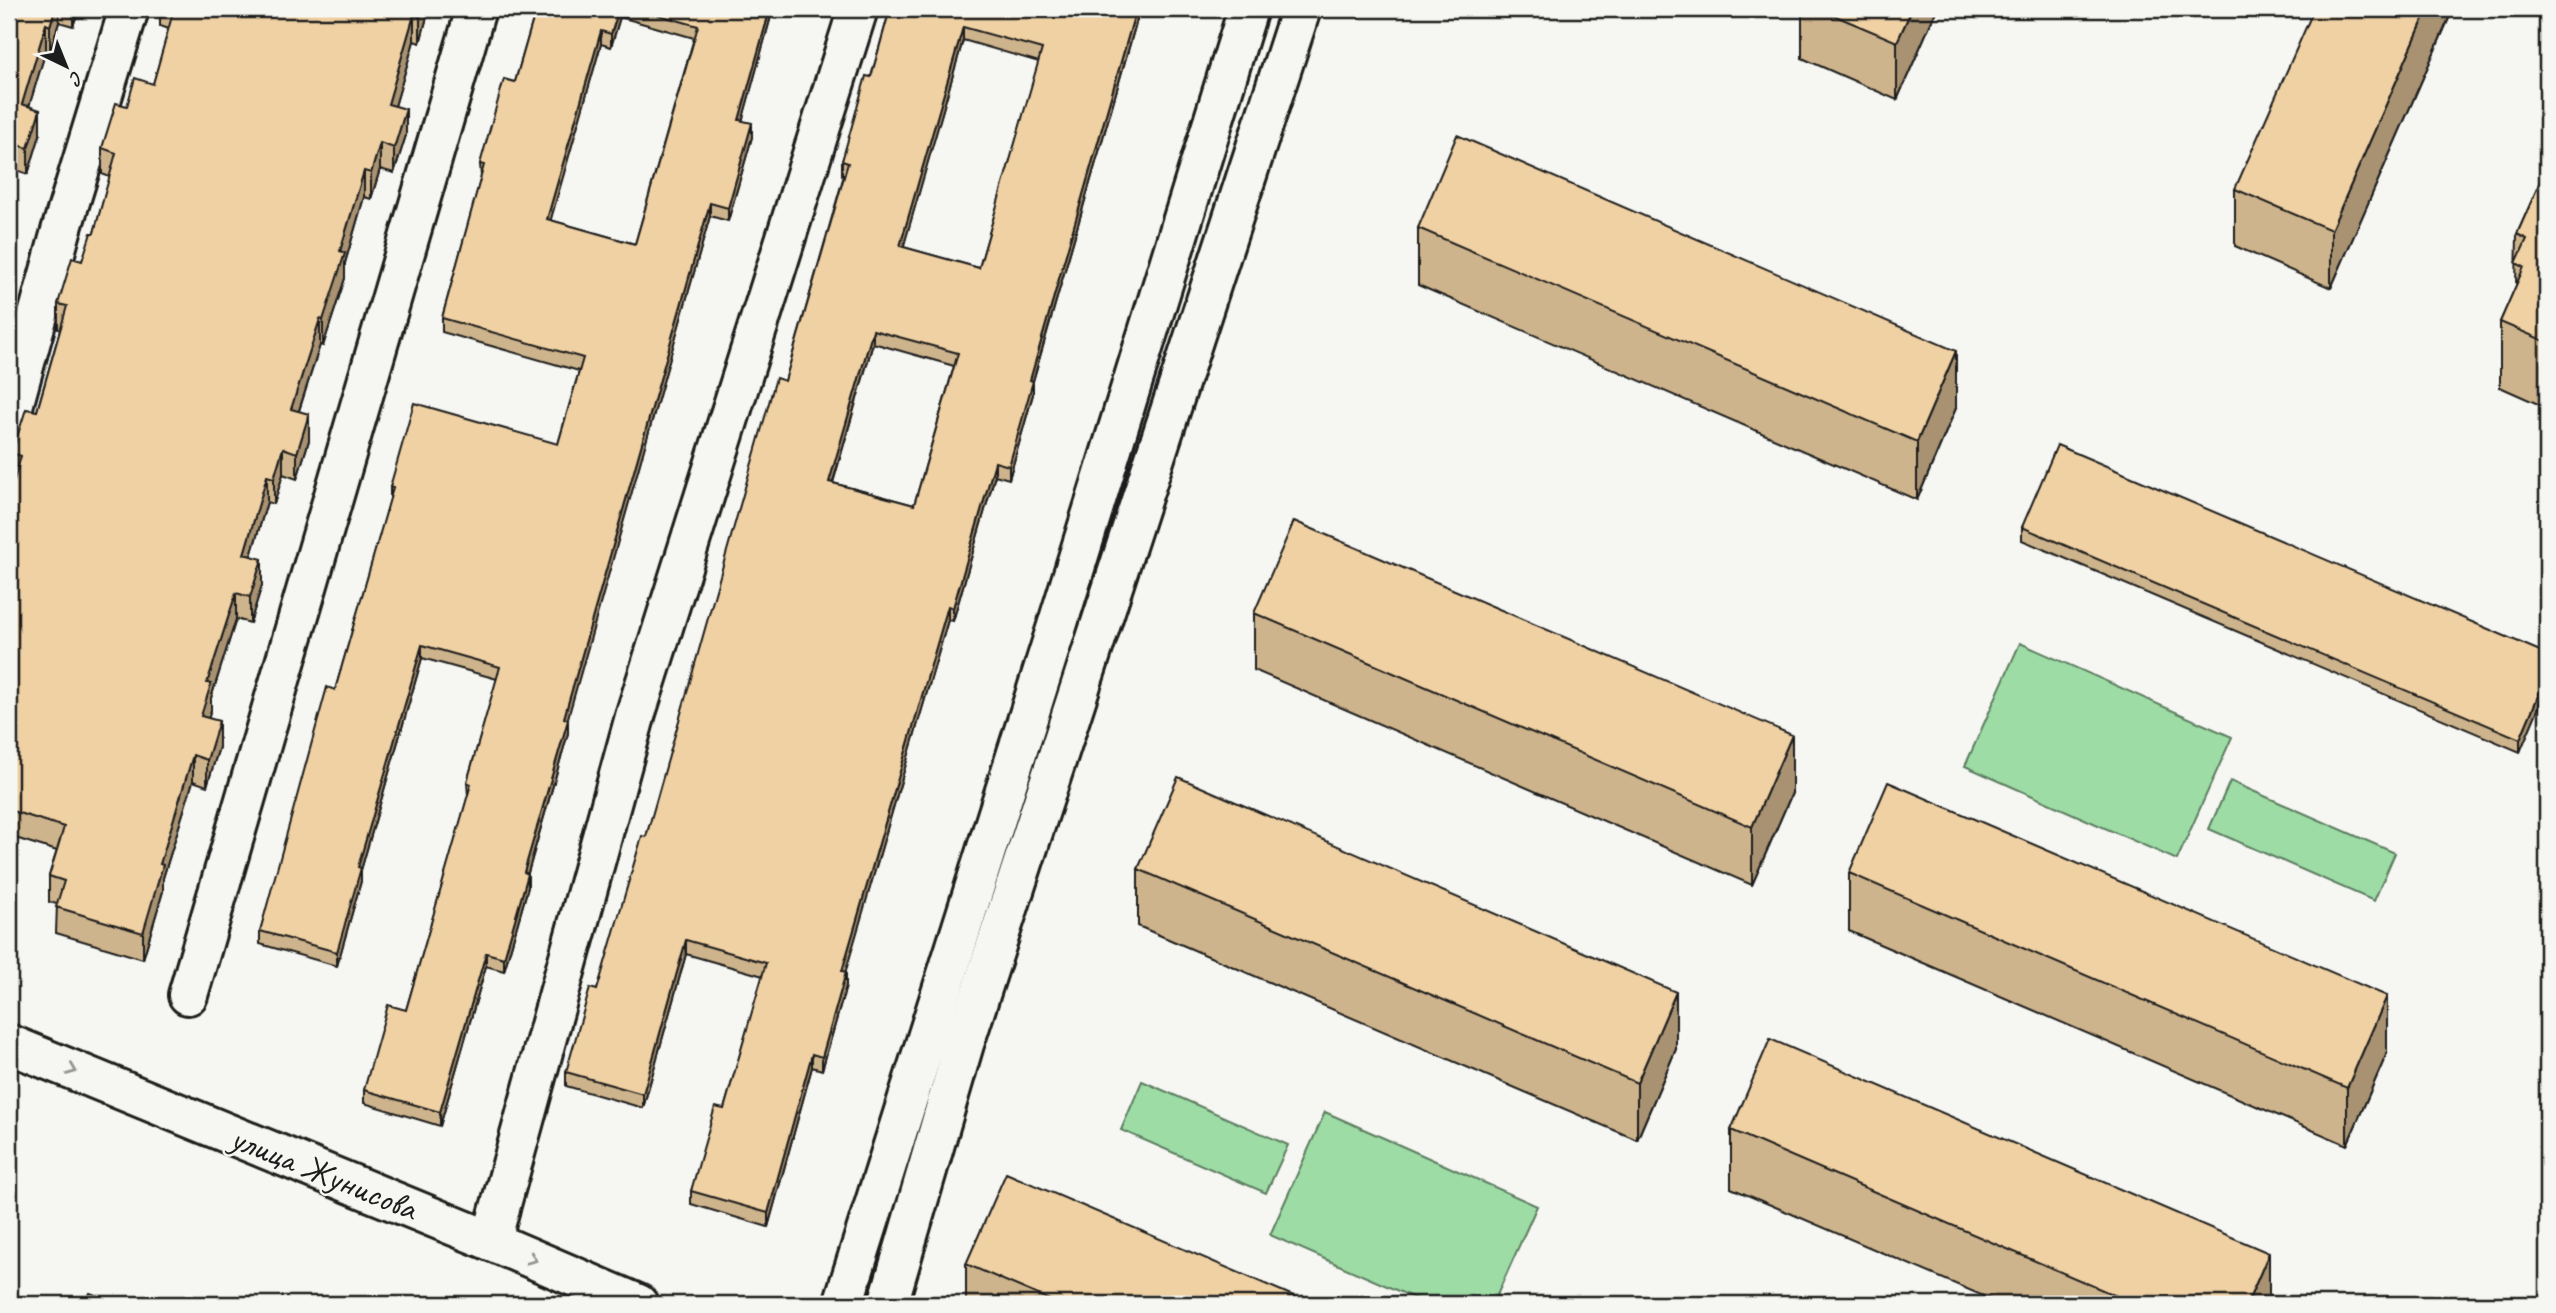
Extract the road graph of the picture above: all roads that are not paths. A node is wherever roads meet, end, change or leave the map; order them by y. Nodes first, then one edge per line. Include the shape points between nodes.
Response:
1 (129, 9) edge
2 (475, 9) edge
3 (858, 9) edge
4 (1248, 9) edge
5 (1301, 9) edge
6 (9, 421) edge
7 (188, 995) dead end
8 (9, 1044) edge
9 (491, 1241) junction
10 (638, 1304) edge
11 (843, 1304) edge
12 (888, 1304) edge

1 - 6 street
2 - 7 street
3 - 9 street via 636,713
4 - 11 street
5 - 12 street via 964,1044
8 -> 9 street, улица Жунисова
9 -> 10 street, улица Жунисова

